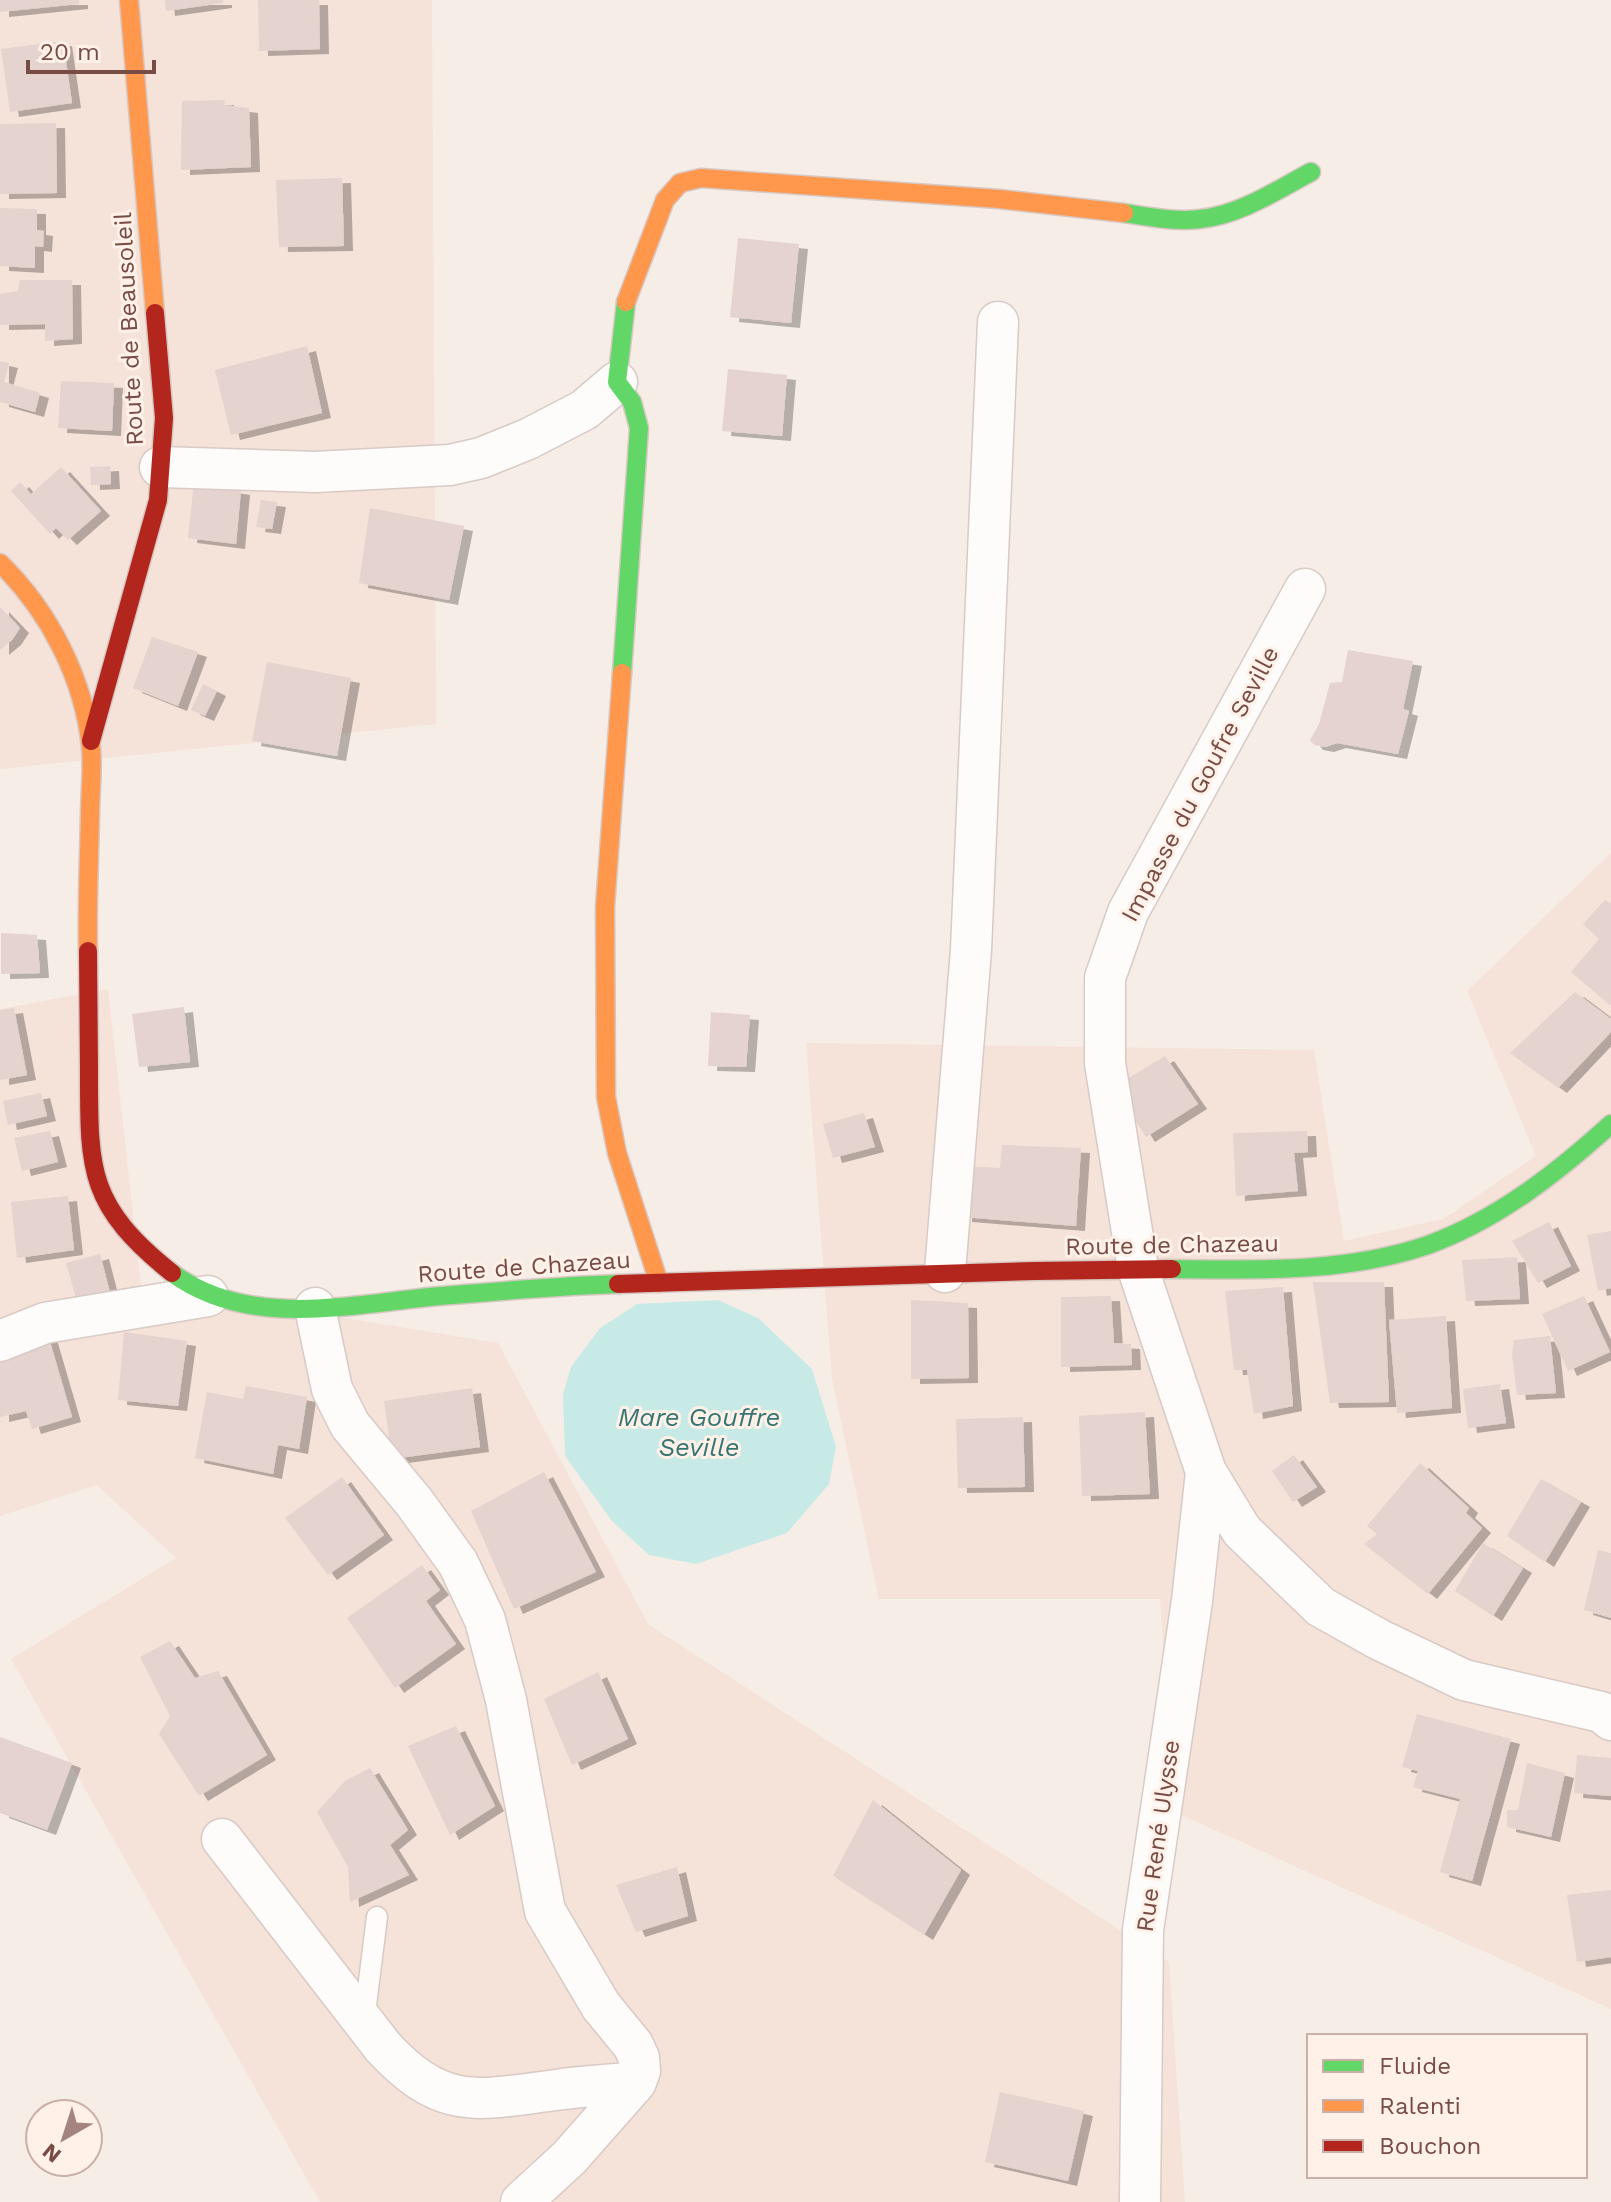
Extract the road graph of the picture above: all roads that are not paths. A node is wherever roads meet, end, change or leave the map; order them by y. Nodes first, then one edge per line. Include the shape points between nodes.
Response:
1 (129, 0) edge
2 (1311, 172) dead end
3 (998, 322) dead end
4 (617, 382) junction
5 (160, 467) junction
6 (0, 563) edge
7 (1305, 589) dead end
8 (91, 743) junction
9 (1611, 1124) edge
10 (1138, 1269) junction
11 (945, 1272) junction
12 (659, 1283) junction
13 (208, 1296) junction
14 (315, 1308) junction
15 (0, 1341) edge
16 (1206, 1472) junction
17 (1608, 1711) edge
18 (222, 1839) dead end
19 (377, 1917) dead end
20 (364, 2021) junction
21 (636, 2082) junction
22 (521, 2202) edge
23 (1140, 2202) edge

1 - 5 street, Route de Beausoleil via 164,418
2 - 4 street via 1251,204 1202,219 701,178 680,183 665,200 626,303
3 - 11 street via 971,950
4 - 5 street via 584,410 528,439 450,465 315,472
4 - 12 street via 632,402 639,428 605,907 606,1097 617,1153
5 - 8 street, Route de Beausoleil via 158,500
6 - 8 street, Route de Chazeau via 33,600 54,635 75,681
7 - 10 street, Impasse du Goufre Seville via 1128,912 1105,978 1105,1063
8 - 13 street, Route de Chazeau via 93,1167 100,1191 137,1241 177,1278
9 - 10 street, Route de Chazeau via 1481,1222 1414,1250 1337,1264
10 - 11 street, Route de Chazeau
10 - 16 street, Impasse du Goufre Seville
11 - 12 street, Route de Chazeau
12 - 14 street, Route de Chazeau via 533,1287
13 - 14 street, Route de Chazeau via 264,1308
13 - 15 street via 45,1323
14 - 21 street via 332,1389 350,1425 458,1563 485,1620 506,1700 545,1911 601,2006 633,2045 639,2058
16 - 17 street via 1242,1531 1321,1607 1464,1680
16 - 23 street, Rue René Ulysse via 1143,1930
18 - 20 street
19 - 20 lane
20 - 21 street via 403,2069 453,2095 480,2100
21 - 22 street via 569,2158

